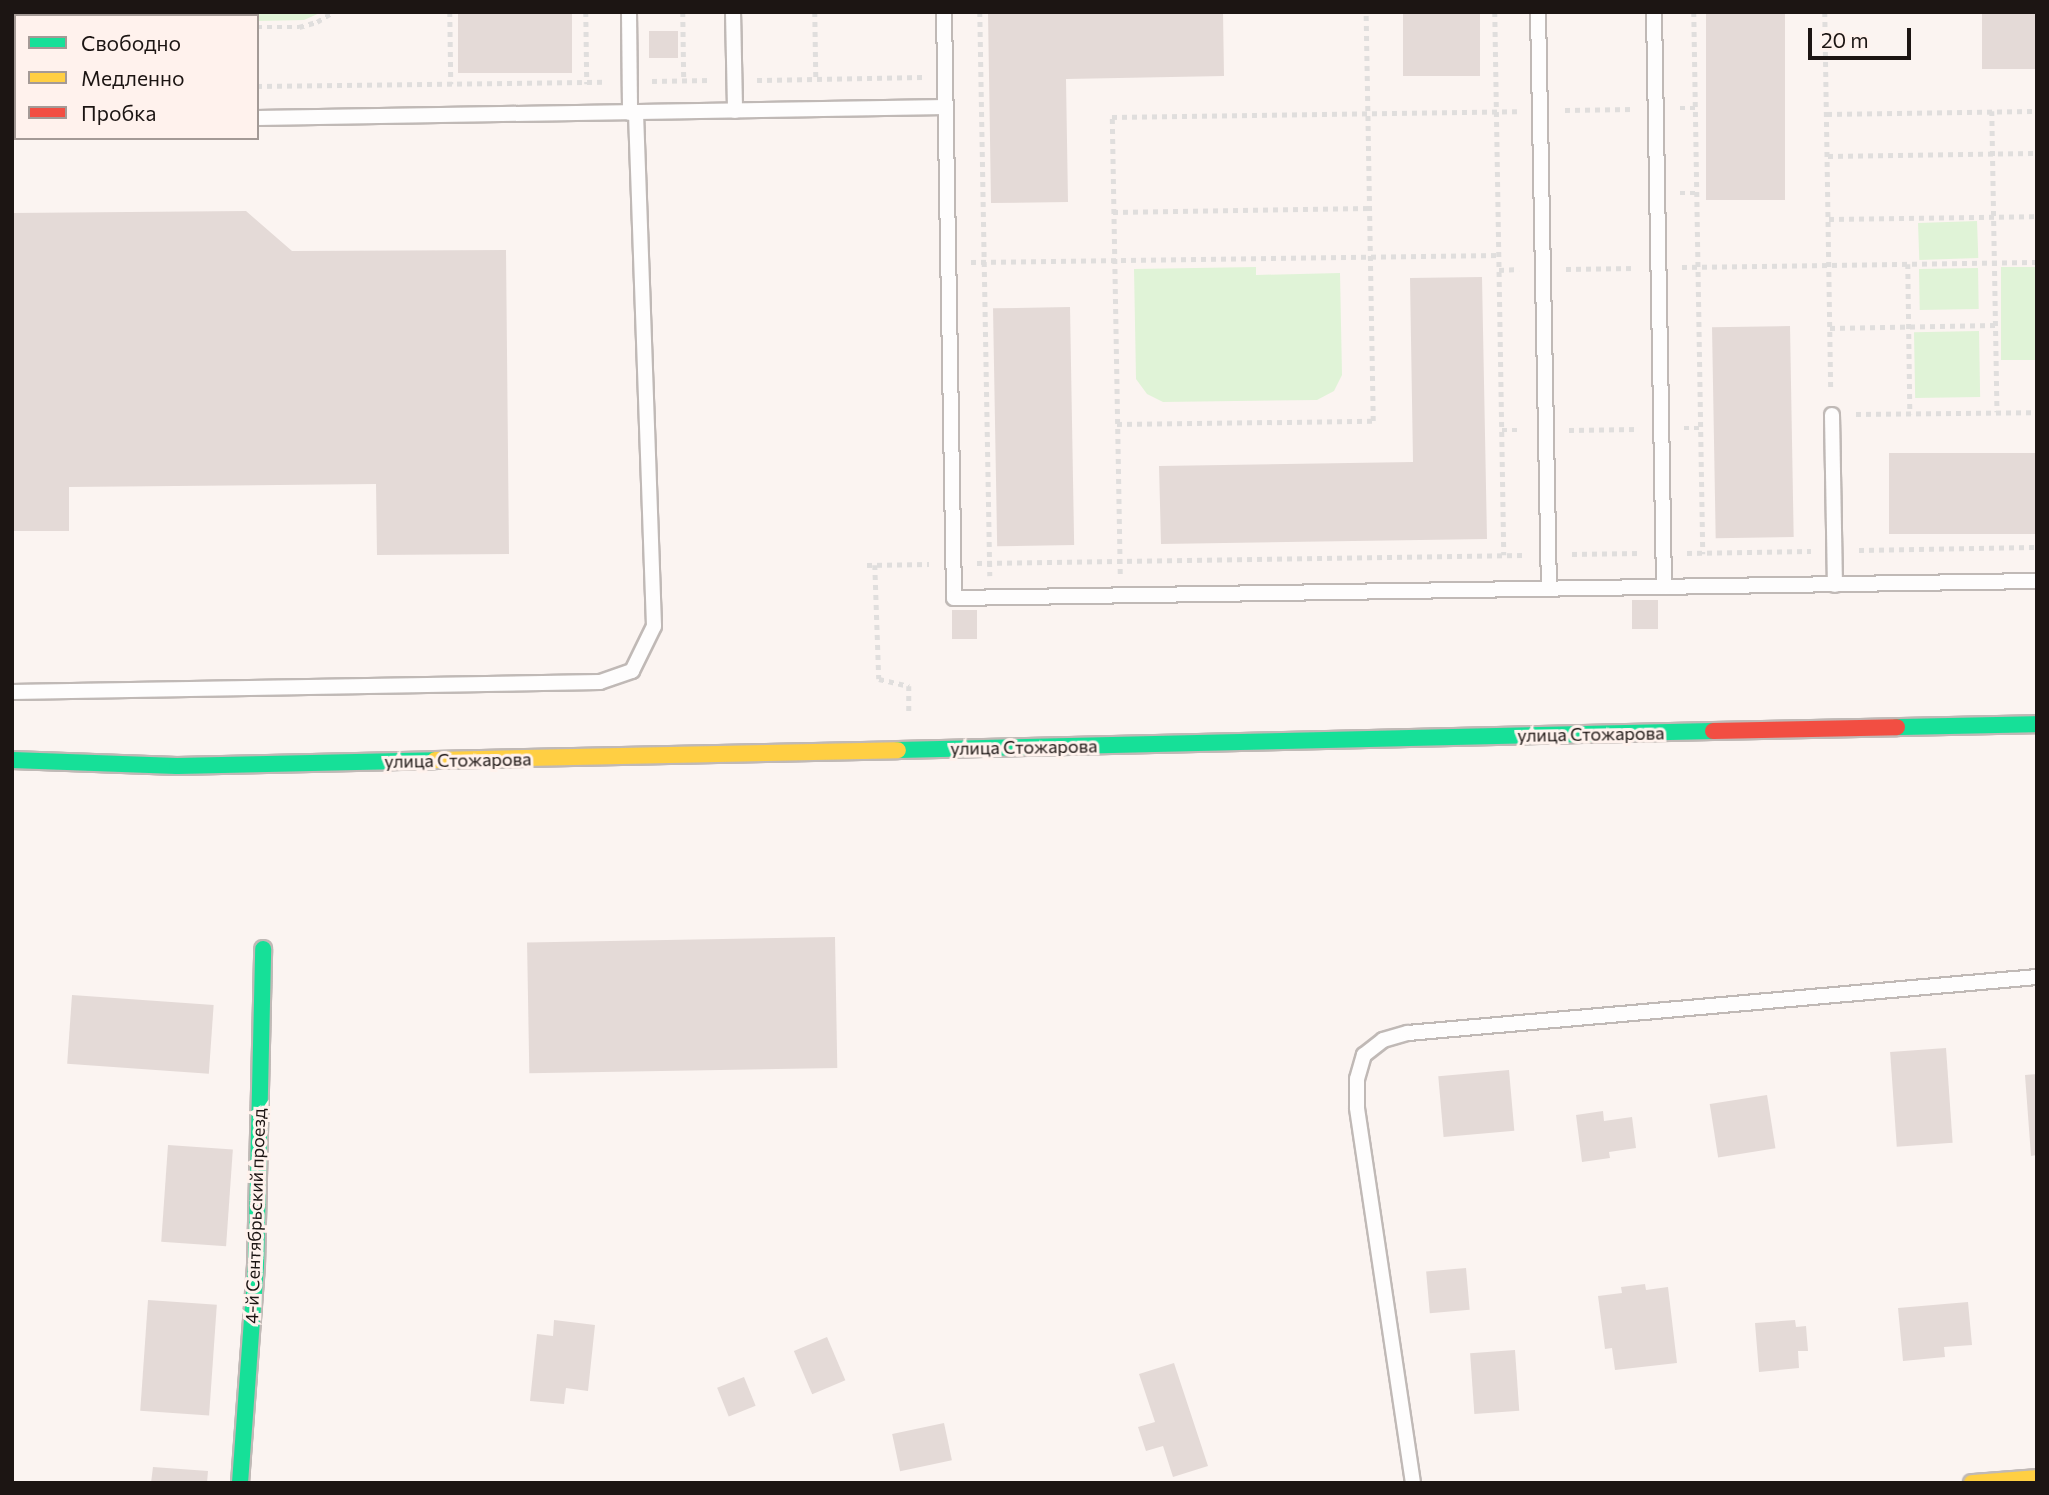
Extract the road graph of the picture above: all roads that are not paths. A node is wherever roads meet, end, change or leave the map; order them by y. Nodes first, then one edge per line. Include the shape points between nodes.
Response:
1 (629, 12) edge
2 (733, 12) edge
3 (944, 12) edge
4 (1538, 12) edge
5 (1654, 12) edge
6 (946, 107) junction
7 (735, 111) junction
8 (633, 112) junction
9 (259, 118) edge
10 (1832, 415) road end
11 (2037, 581) edge
12 (1835, 584) junction
13 (1664, 587) junction
14 (1549, 589) junction
15 (12, 692) edge
16 (2037, 724) edge
17 (12, 760) edge
18 (263, 949) dead end
19 (2037, 977) edge
20 (2037, 1478) edge
21 (240, 1483) edge
22 (1413, 1483) edge
23 (1972, 1483) edge

1 - 8 lane
2 - 7 lane
3 - 6 lane
4 - 14 lane
5 - 13 lane
6 - 7 lane
6 - 14 lane via 954,598
7 - 8 lane
8 - 9 lane
8 - 15 lane via 654,626 632,671 600,682
10 - 12 lane
11 - 12 lane
12 - 13 lane
13 - 14 lane
16 - 17 street, улица Стожарова via 177,766
18 - 21 street, 4-й Сентябрьский проезд via 256,1266
19 - 22 lane via 1408,1033 1383,1040 1364,1055 1357,1079 1357,1107
20 - 23 street

